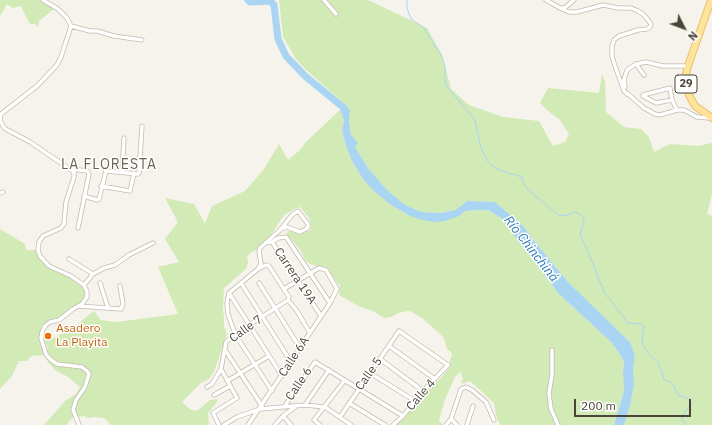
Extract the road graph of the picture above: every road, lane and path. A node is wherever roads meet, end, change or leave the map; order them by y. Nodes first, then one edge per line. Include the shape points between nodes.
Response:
1 (44, 0) edge
2 (324, 0) edge
3 (546, 0) edge
4 (574, 0) edge
5 (711, 0) edge
6 (560, 8) junction
7 (336, 14) dead end
8 (71, 26) junction
9 (142, 40) dead end
10 (636, 64) junction
11 (688, 66) junction
12 (644, 75) dead end
13 (628, 94) junction
14 (672, 100) junction
15 (677, 110) junction
16 (712, 118) edge
17 (142, 126) dead end
18 (124, 138) dead end
19 (71, 169) junction
20 (122, 172) junction
21 (134, 173) junction
22 (101, 186) junction
23 (84, 196) junction
24 (78, 228) dead end
25 (281, 228) junction
26 (272, 242) junction
27 (153, 243) dead end
28 (265, 243) junction
29 (69, 259) dead end
30 (258, 269) junction
31 (311, 272) junction
32 (93, 274) junction
33 (298, 280) junction
34 (100, 283) dead end
35 (258, 283) dead end
36 (241, 284) junction
37 (84, 285) junction
38 (120, 286) dead end
39 (284, 289) junction
40 (229, 293) junction
41 (288, 300) junction
42 (330, 303) junction
43 (77, 306) junction
44 (108, 308) junction
45 (275, 308) junction
46 (322, 316) junction
47 (262, 317) junction
48 (250, 325) junction
49 (310, 333) junction
50 (235, 334) junction
51 (389, 346) junction
52 (300, 348) junction
53 (225, 350) junction
54 (552, 350) dead end
55 (269, 356) junction
56 (380, 359) junction
57 (291, 362) junction
58 (255, 364) junction
59 (448, 365) joint
60 (221, 369) junction
61 (329, 370) junction
62 (240, 373) junction
63 (370, 373) junction
64 (282, 376) junction
65 (435, 379) junction
66 (345, 380) junction
67 (227, 381) junction
68 (230, 386) junction
69 (207, 387) dead end
70 (359, 389) junction
71 (424, 390) junction
72 (272, 391) junction
73 (214, 395) dead end
74 (415, 401) junction
75 (349, 403) junction
76 (305, 405) junction
77 (296, 406) junction
78 (473, 406) dead end
79 (284, 407) junction
80 (325, 407) junction
81 (261, 408) junction
82 (283, 416) junction
83 (403, 416) junction
84 (340, 417) junction
85 (451, 419) junction
86 (494, 420) dead end
87 (79, 425) edge
88 (218, 425) edge
89 (224, 425) edge
90 (248, 425) edge
91 (275, 425) edge
92 (291, 425) edge
93 (320, 425) edge
94 (351, 425) edge
95 (385, 425) edge
96 (394, 425) edge
97 (446, 425) edge
98 (457, 425) edge
99 (467, 425) edge
100 (558, 425) edge

1 - 8 street via 58,9
2 - 7 street
3 - 6 street
4 - 6 street via 566,7
5 - 11 main road, 29
6 - 13 street via 576,12 603,5 631,8 648,20 650,24 647,29 619,36 612,46 614,63 624,91
8 - 9 street
8 - 19 street via 57,65 37,86 1,114 0,120 4,128
10 - 11 street via 646,62 663,66
10 - 12 street
10 - 13 street via 628,69 624,76
11 - 16 main road, 29 via 685,78 689,95 695,106
13 - 15 street via 655,114
14 - 14 street via 656,103 643,95 670,88
14 - 15 street
15 - 16 street via 684,110 697,117
17 - 21 street via 140,171 138,174
18 - 20 street
19 - 23 street via 88,171
19 - 37 street via 74,177 66,202 64,224 43,236 38,250 49,266
20 - 21 street
20 - 22 street via 106,171
21 - 22 street via 130,191
22 - 23 street via 100,197 97,200
23 - 24 street
25 - 25 street via 298,211 308,224 308,227 300,232 287,227
25 - 28 street
26 - 28 street, Carrera 19A
26 - 31 street via 286,237
26 - 33 street, Carrera 19A
27 - 32 street via 115,265
28 - 30 street via 259,251 261,264
29 - 32 street
30 - 36 street
30 - 39 street via 269,266
31 - 33 street
31 - 42 street
31 - 42 street, Calle 6A via 319,268 326,270 337,288
32 - 37 street
33 - 39 street
33 - 46 street, Carrera 19A
34 - 44 street
35 - 45 street
36 - 40 street
36 - 47 street
37 - 43 street via 87,297
38 - 44 street via 123,307
39 - 41 street
40 - 48 street
40 - 50 street via 228,314
41 - 45 street, Calle 7
41 - 49 street
42 - 46 street, Calle 6A
43 - 44 street
43 - 87 street via 59,320 45,326 41,338 46,354 56,364 82,367 89,374 73,410
45 - 47 street, Calle 7
45 - 52 street
46 - 49 street, Calle 6A
47 - 48 street, Calle 7
47 - 57 street
48 - 50 street, Calle 7
48 - 55 street
49 - 52 street, Calle 6A
50 - 53 street, Calle 7 via 226,342
50 - 58 street
51 - 56 street, Calle 5
51 - 59 street, Calle 5 via 399,331
51 - 65 street
52 - 57 street, Calle 6A
53 - 60 street, Calle 7
53 - 62 street
54 - 100 street via 549,393 551,409
55 - 58 street
55 - 64 street
56 - 63 street, Calle 5
56 - 71 street
57 - 64 street, Calle 6A
58 - 62 street
58 - 72 street
59 - 65 street, Calle 4
60 - 67 street
60 - 69 street, Calle 7 via 212,384
61 - 66 street
61 - 76 street
61 - 79 street, Calle 6 via 315,362
62 - 67 street
62 - 81 street
63 - 70 street, Calle 5
63 - 74 street
64 - 72 street, Calle 6A
65 - 71 street, Calle 4
66 - 70 street
66 - 80 street
67 - 68 street
68 - 73 street
68 - 88 street via 237,398 213,413
70 - 75 street, Calle 5
70 - 83 street
71 - 74 street, Calle 4
72 - 81 street, Calle 6A
74 - 83 street, Calle 4
75 - 84 street, Calle 5
75 - 95 street
76 - 77 street
76 - 80 street
77 - 79 street
77 - 82 street, Calle 6
78 - 99 street
79 - 81 street
80 - 84 street
80 - 93 street via 314,420
81 - 89 street
81 - 90 street, Calle 6A
82 - 91 street, Calle 6
82 - 92 street
83 - 96 street, Calle 4
84 - 94 street
85 - 86 street via 461,389 466,387 486,402
85 - 97 street
85 - 98 street

